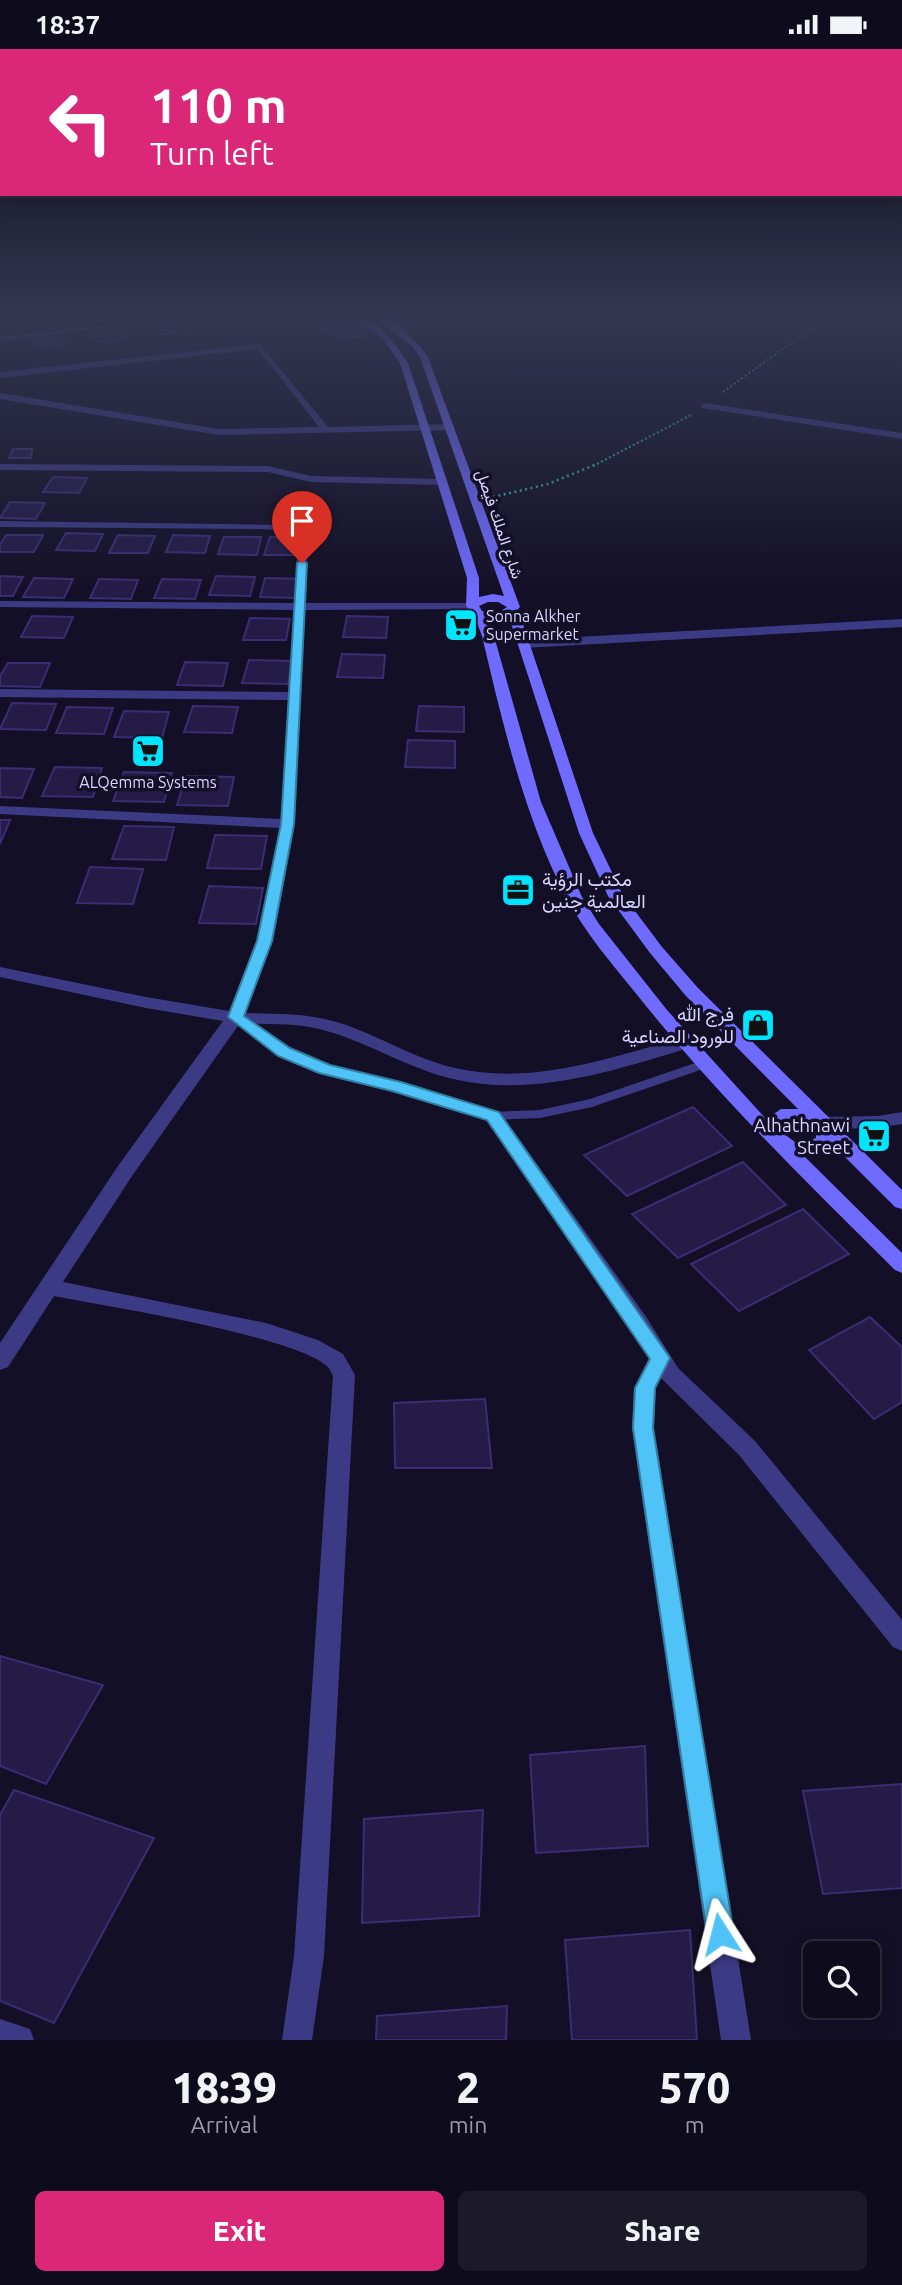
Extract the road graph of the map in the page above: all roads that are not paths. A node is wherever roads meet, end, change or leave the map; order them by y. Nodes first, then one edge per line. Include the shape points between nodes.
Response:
1 (82, 409) edge
2 (309, 409) edge
3 (420, 409) edge
4 (443, 409) edge
5 (724, 409) edge
6 (426, 427) junction
7 (450, 427) junction
8 (326, 430) junction
9 (902, 436) edge
10 (0, 467) edge
11 (443, 482) junction
12 (0, 524) edge
13 (0, 604) edge
14 (300, 607) junction
15 (512, 607) junction
16 (475, 608) junction
17 (902, 623) edge
18 (523, 644) junction
19 (0, 693) edge
20 (293, 696) junction
21 (0, 810) edge
22 (288, 824) junction
23 (0, 972) edge
24 (235, 1017) junction
25 (686, 1043) junction
26 (705, 1064) junction
27 (493, 1116) junction
28 (902, 1118) edge
29 (821, 1123) junction
30 (775, 1138) junction
31 (902, 1202) edge
32 (902, 1265) edge
33 (49, 1287) junction
34 (660, 1358) junction
35 (0, 1361) edge
36 (902, 1639) edge
37 (0, 2034) edge
38 (19, 2040) edge
39 (297, 2040) edge
40 (736, 2040) edge

1 - 8 street via 219,432
2 - 8 street
3 - 6 main road
4 - 7 main road, شارع الملك فيصل
5 - 9 street
6 - 7 street
6 - 8 street
6 - 11 main road
7 - 15 main road, شارع الملك فيصل
10 - 11 street via 268,469 311,479
11 - 16 main road via 472,578
12 - 14 street via 286,528 303,541
13 - 14 street
14 - 16 street
14 - 20 street
15 - 16 main road via 497,599
15 - 16 main road via 498,616
15 - 18 main road, شارع الملك فيصل
16 - 25 main road via 488,636 536,811 563,875 588,921
17 - 18 street
18 - 29 main road, شارع الملك فيصل via 586,834 616,896 692,992
19 - 20 street
20 - 22 street
21 - 22 street
22 - 24 street via 265,941
23 - 24 street
24 - 25 street via 338,1028 455,1074 515,1081 569,1075
24 - 27 lane via 284,1052 325,1069
24 - 33 street
25 - 26 main road
26 - 27 lane via 592,1103 540,1114
26 - 30 main road
27 - 34 street
28 - 29 street
29 - 30 main road via 797,1112 780,1115 771,1125
29 - 30 main road via 827,1135 814,1149 796,1149
29 - 31 main road, شارع الملك فيصل
30 - 32 main road
33 - 35 street
33 - 39 street via 266,1331 335,1360 344,1375 309,1956
34 - 36 street via 670,1374 747,1448
34 - 40 street via 645,1388 643,1428
37 - 38 street

